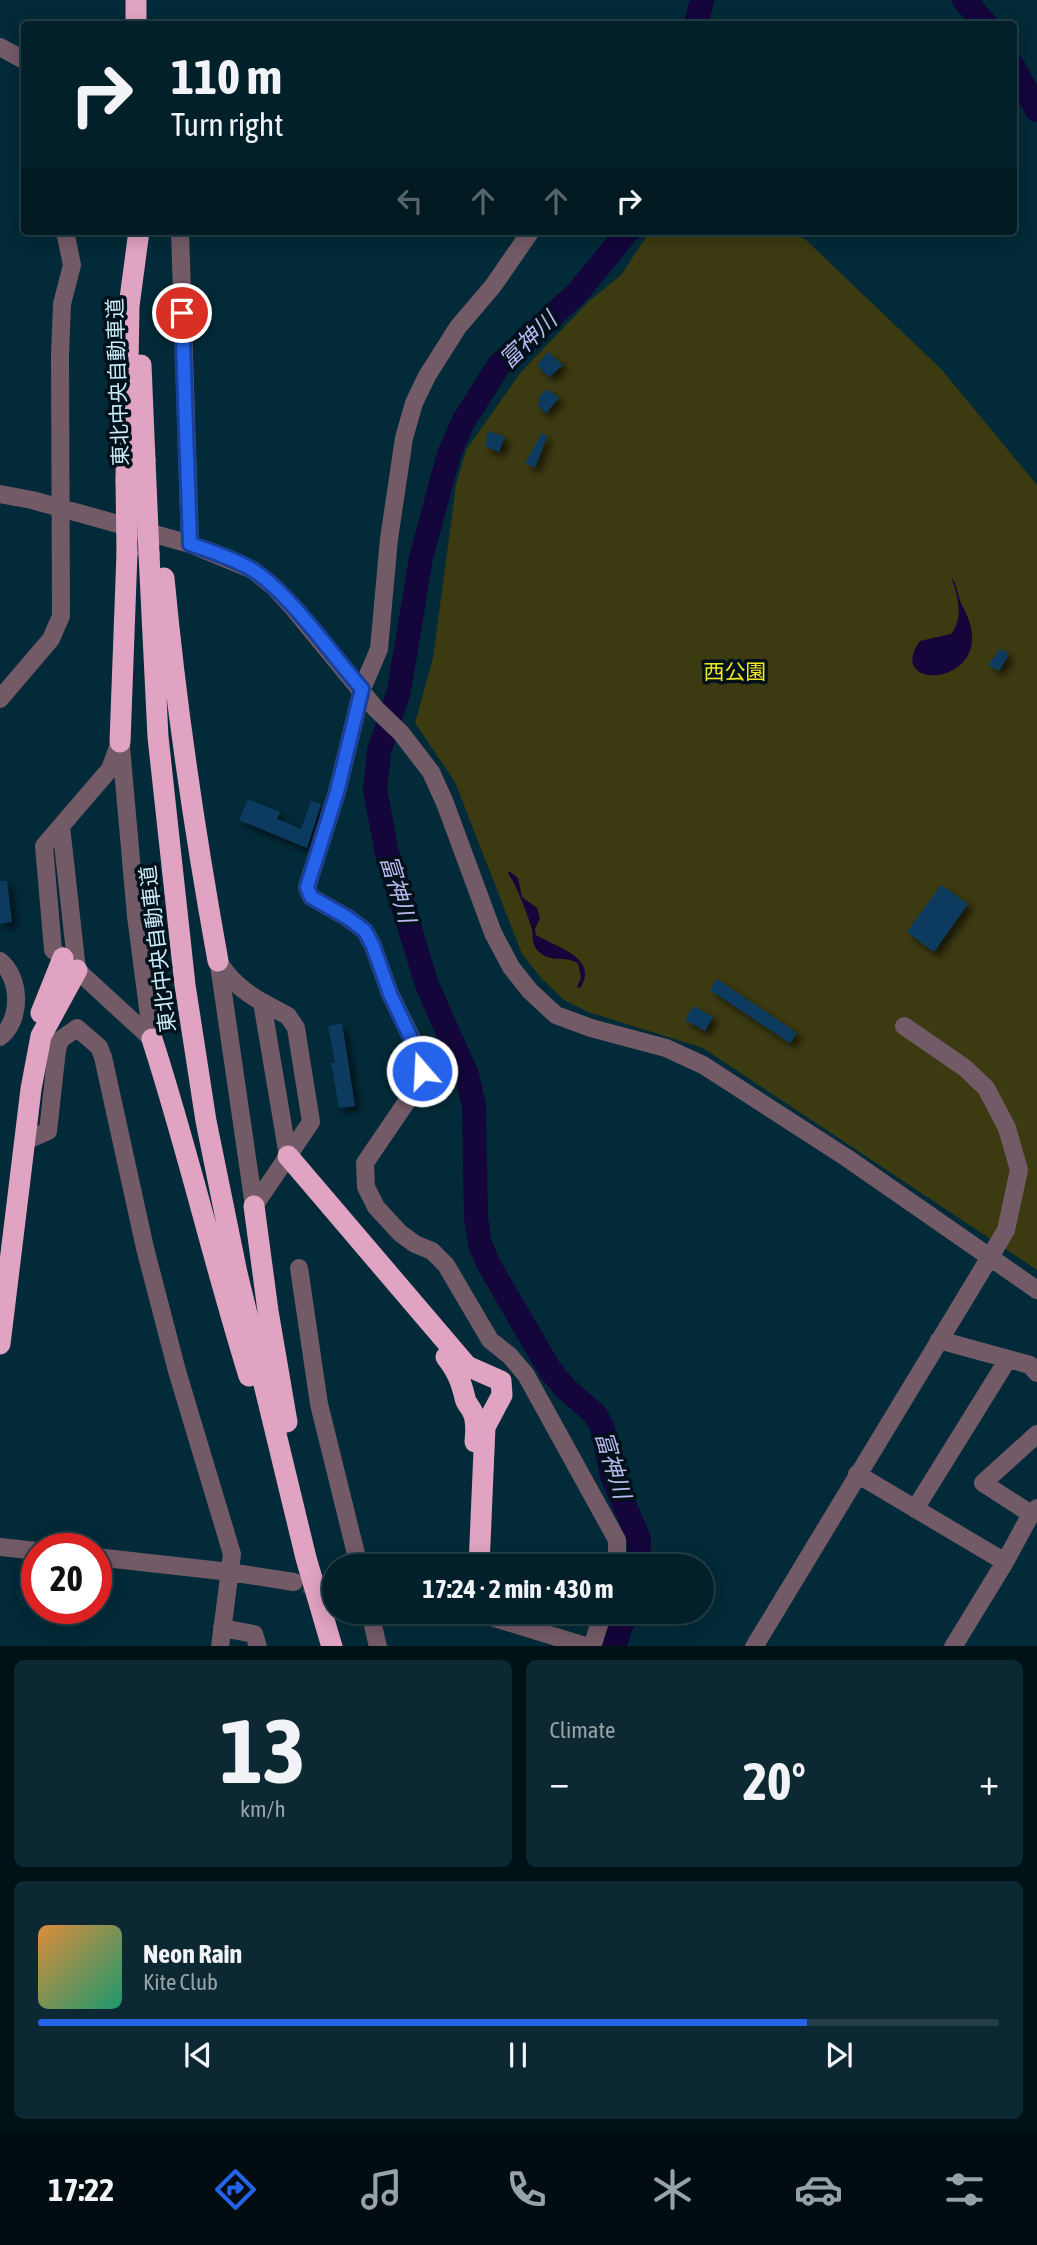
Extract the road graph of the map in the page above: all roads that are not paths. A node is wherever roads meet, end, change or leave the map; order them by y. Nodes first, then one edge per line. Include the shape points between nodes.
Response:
1 (136, 0) edge
2 (136, 21) edge
3 (0, 47) edge
4 (21, 58) edge
5 (66, 235) edge
6 (139, 235) edge
7 (140, 235) edge
8 (180, 235) edge
9 (528, 235) edge
10 (0, 495) edge
11 (62, 508) junction
12 (190, 544) junction
13 (155, 555) junction
14 (362, 689) junction
15 (0, 699) edge
16 (120, 742) junction
17 (0, 961) edge
18 (218, 961) junction
19 (70, 964) junction
20 (262, 1002) junction
21 (904, 1026) dead end
22 (0, 1037) edge
23 (152, 1039) junction
24 (25, 1140) junction
25 (284, 1161) junction
26 (254, 1206) junction
27 (990, 1257) junction
28 (299, 1268) dead end
29 (0, 1270) edge
30 (1037, 1290) edge
31 (939, 1340) junction
32 (0, 1344) edge
33 (1008, 1359) junction
34 (1037, 1373) edge
35 (1037, 1434) edge
36 (858, 1474) junction
37 (915, 1509) junction
38 (1034, 1511) edge
39 (0, 1547) edge
40 (21, 1549) edge
41 (356, 1554) edge
42 (471, 1554) edge
43 (480, 1554) edge
44 (617, 1554) edge
45 (306, 1558) junction
46 (112, 1559) edge
47 (1005, 1562) junction
48 (230, 1572) junction
49 (294, 1582) tunnel mouth
50 (373, 1624) edge
51 (515, 1624) edge
52 (599, 1624) edge
53 (221, 1637) edge
54 (258, 1646) edge
55 (334, 1646) edge
56 (334, 1646) edge
57 (378, 1646) edge
58 (588, 1646) edge
59 (591, 1646) edge
60 (755, 1646) edge
61 (954, 1646) edge

1 - 2 highway
3 - 4 street
5 - 11 street via 72,265 62,304
6 - 16 highway, bridge via 129,306
7 - 13 highway, 東北中央自動車道, bridge via 141,355
8 - 12 street
9 - 14 street via 458,327 414,403 404,438 389,539 379,649
10 - 11 street
11 - 12 street
11 - 15 street via 61,616 51,639
12 - 14 street via 253,570 274,587
13 - 18 highway
13 - 45 highway, 東北中央自動車道 via 158,737 185,985 237,1273
14 - 27 street via 431,772 494,933 530,991 556,1014 666,1048 703,1065
14 - 44 street via 307,887 311,897 365,931 422,1071 418,1085 365,1163 366,1187 376,1207 400,1233 446,1265 490,1340 526,1375 617,1540
16 - 19 street via 110,768 44,846 53,950
16 - 23 street
17 - 22 street via 8,967 19,999
18 - 20 street via 230,979
18 - 26 street
19 - 23 street
19 - 24 highway via 41,1036
19 - 29 highway via 30,1038
20 - 25 street
20 - 25 street via 288,1016 296,1028 311,1122
21 - 27 street via 986,1088 1007,1128 1019,1170 1006,1230
23 - 45 highway via 180,1125 233,1326
24 - 32 highway
24 - 48 street via 48,1131 57,1050 60,1040 77,1028 99,1046 103,1057 145,1248 232,1554
25 - 26 street
25 - 42 highway via 458,1372 476,1425
25 - 43 highway via 467,1366 501,1381 502,1395 485,1427
26 - 56 highway via 286,1420 332,1605
27 - 30 street
27 - 31 street
28 - 41 street via 319,1404
31 - 33 street
31 - 36 street
33 - 34 street via 1030,1365
33 - 37 street
35 - 38 street via 983,1483
36 - 37 street
36 - 60 street
37 - 47 street
38 - 47 street
39 - 40 street
45 - 55 highway, 東北中央自動車道
46 - 48 street
47 - 61 street
48 - 49 street
48 - 53 street
50 - 57 street
51 - 58 street
52 - 59 street
53 - 54 street via 254,1634

